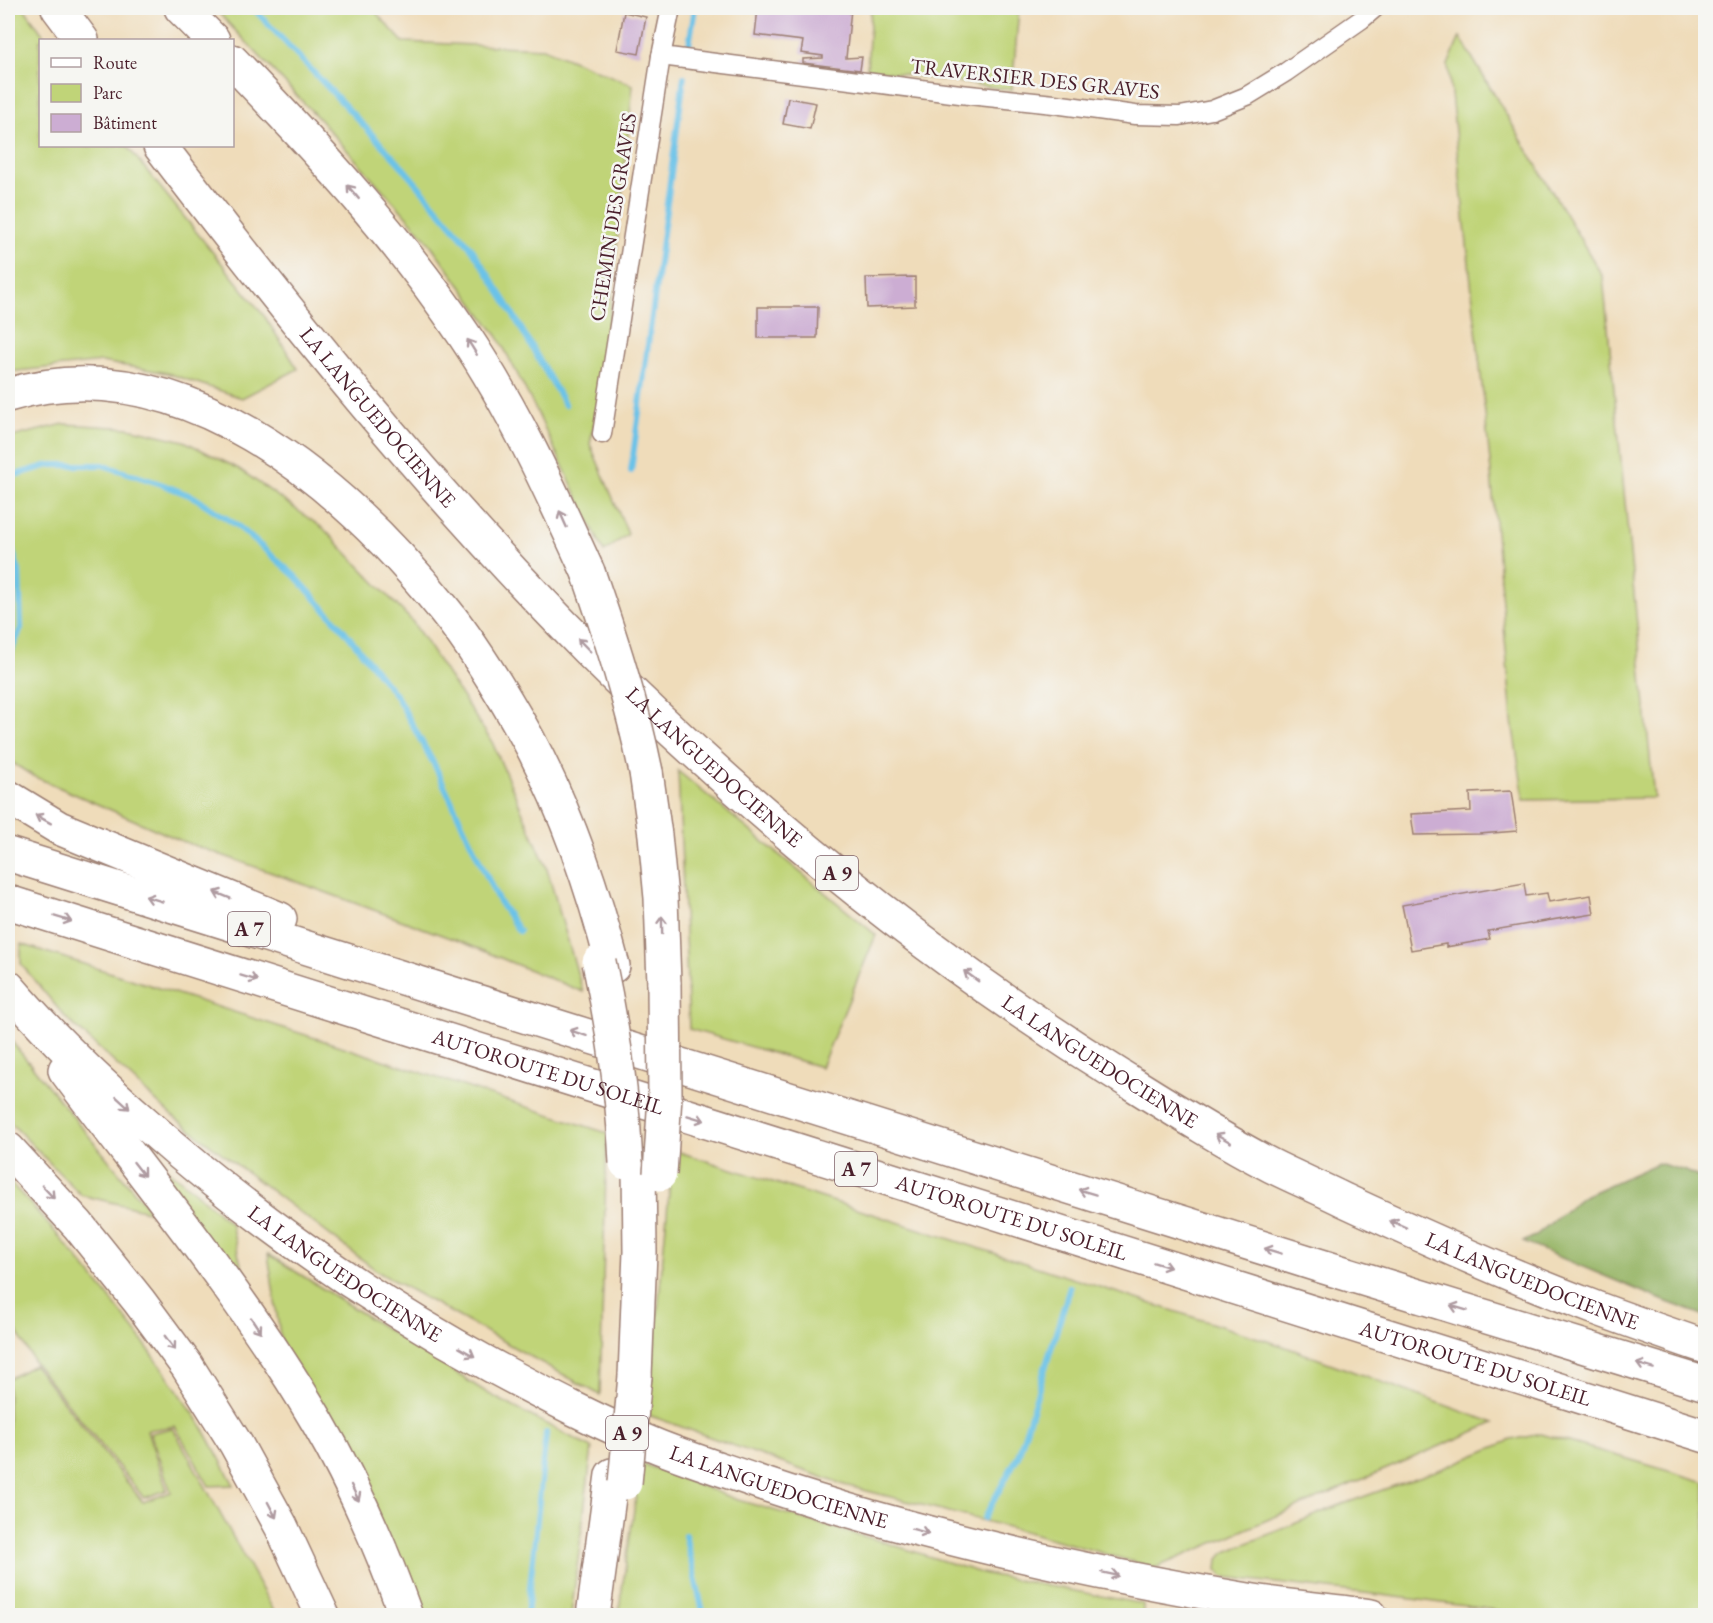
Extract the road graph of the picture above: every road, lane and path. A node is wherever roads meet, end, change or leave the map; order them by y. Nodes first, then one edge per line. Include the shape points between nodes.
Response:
1 (58, 8) edge
2 (181, 8) edge
3 (671, 8) edge
4 (1375, 8) edge
5 (81, 39) edge
6 (212, 39) edge
7 (661, 56) junction
8 (234, 63) edge
9 (161, 147) edge
10 (8, 395) edge
11 (8, 412) edge
12 (602, 434) dead end
13 (8, 797) edge
14 (8, 854) edge
15 (8, 902) edge
16 (606, 964) junction
17 (8, 987) edge
18 (8, 993) edge
19 (490, 1005) junction
20 (8, 1149) edge
21 (642, 1168) junction
22 (1706, 1347) edge
23 (1706, 1384) edge
24 (1706, 1436) edge
25 (618, 1479) junction
26 (323, 1616) edge
27 (406, 1616) edge
28 (593, 1616) edge
29 (607, 1616) edge
30 (1371, 1616) edge

1 - 5 highway
2 - 6 highway
3 - 7 street, CHEMIN DES GRAVES
4 - 7 street, TRAVERSIER DES GRAVES via 1247,96 1212,110 1180,116 1135,115
7 - 12 street, CHEMIN DES GRAVES
21 -> 8 highway, bridge via 665,1096 661,898 645,772 630,704 588,572 525,439 464,335 392,238 288,118
22 -> 9 highway, LA LANGUEDOCIENNE / A 9 via 1489,1265 1270,1165 1072,1046 956,966 874,903 696,752 587,648 503,560 298,323
10 - 16 highway via 41,387 96,384 166,396 255,437 346,504 445,610 528,740 582,863 606,936
11 - 16 highway via 83,400 130,404 189,421 237,442 285,473 365,540 448,637 514,742 546,807
19 -> 13 highway via 59,828
19 -> 14 highway, A 7
15 -> 24 highway, AUTOROUTE DU SOLEIL / A 7
16 - 21 highway via 633,1074
17 -> 30 highway, LA LANGUEDOCIENNE / A 9 via 40,1025 93,1076 241,1203 321,1262 400,1313 582,1413 661,1448 795,1494 977,1546 1252,1600
18 -> 27 highway via 220,1274 285,1369 363,1509
23 -> 19 highway, A 7
20 -> 26 highway via 78,1224 187,1366 236,1444
21 - 25 highway, bridge via 640,1252
25 - 28 highway
25 - 29 highway

